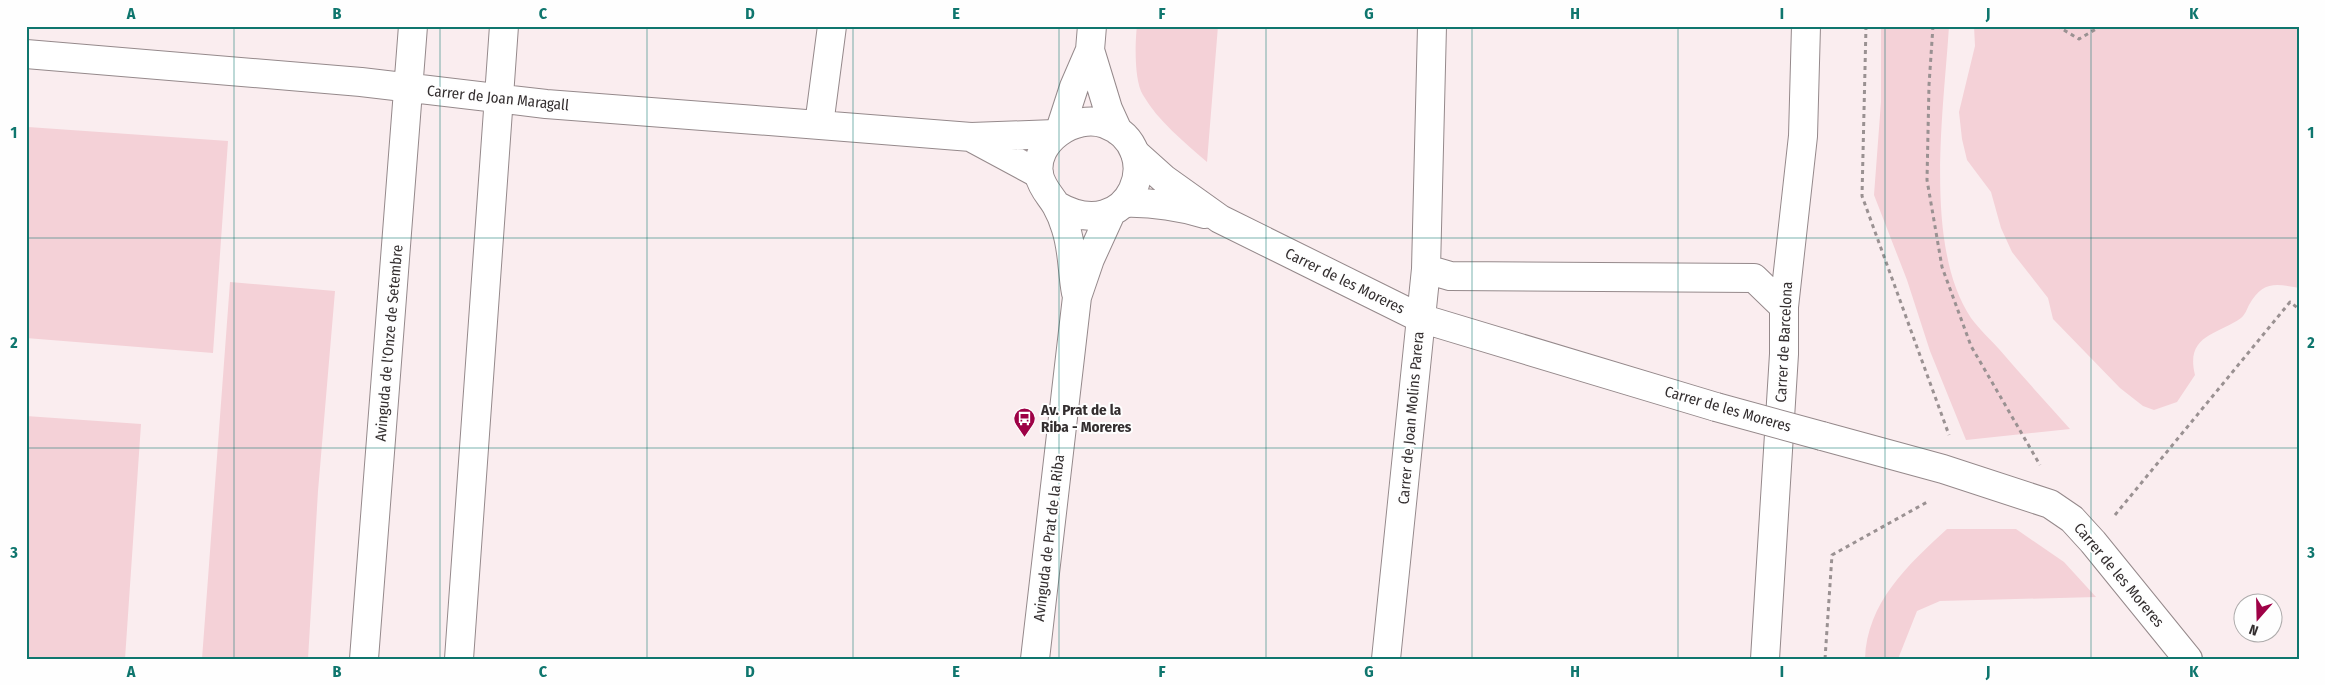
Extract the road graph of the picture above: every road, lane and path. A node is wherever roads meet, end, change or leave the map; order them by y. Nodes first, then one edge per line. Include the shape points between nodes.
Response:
1 (413, 26) edge
2 (504, 26) edge
3 (832, 26) edge
4 (1432, 26) edge
5 (1806, 26) edge
6 (1866, 26) edge
7 (1934, 26) edge
8 (2058, 26) edge
9 (2101, 26) edge
10 (1091, 38) edge
11 (26, 54) edge
12 (410, 88) junction
13 (500, 98) junction
14 (819, 125) junction
15 (1118, 131) junction
16 (1058, 132) junction
17 (971, 137) junction
18 (1135, 153) junction
19 (1039, 174) junction
20 (1056, 205) junction
21 (1118, 208) junction
22 (1220, 219) junction
23 (1426, 269) junction
24 (1077, 297) junction
25 (1784, 307) junction
26 (2299, 309) edge
27 (1420, 318) junction
28 (1943, 469) junction
29 (2044, 470) dead end
30 (2093, 542) junction
31 (364, 659) edge
32 (459, 659) edge
33 (1035, 659) edge
34 (1386, 659) edge
35 (1765, 659) edge
36 (1825, 659) edge
37 (2188, 659) edge

1 - 12 street, Avinguda de l'Onze de Setembre
2 - 13 street
3 - 14 street
4 - 23 street, Carrer de Joan Molins Parera
5 - 25 street, Carrer de Barcelona via 1803,136
6 - 28 path via 1862,196 1950,440
7 - 29 path via 1927,180 1942,267 1971,346
8 - 9 path via 2078,39
10 - 15 street via 1108,109
10 - 16 street
11 - 12 street, Carrer de Joan Maragall
12 - 13 street, Carrer de Joan Maragall
12 - 31 street, Avinguda de l'Onze de Setembre
13 - 14 street, Carrer de Joan Maragall
13 - 32 street
14 - 17 street, Carrer de Joan Maragall
15 - 16 street via 1096,121 1074,124
15 - 18 street
16 - 17 street, Carrer de Joan Maragall
16 - 19 street via 1044,150
17 - 19 street, Carrer de Joan Maragall
18 - 21 street via 1138,166 1134,188
18 - 22 street, Carrer de les Moreres via 1164,180
19 - 20 street
20 - 21 street via 1079,216 1091,217
20 - 24 street via 1066,230
21 - 22 street, Carrer de les Moreres via 1152,202
21 - 24 street via 1090,259
22 - 27 street, Carrer de les Moreres
23 - 25 street via 1450,276 1754,278
23 - 27 street, Carrer de Joan Molins Parera
24 - 33 street, Avinguda de Prat de la Riba
25 - 35 street, Carrer de Barcelona
26 - 30 path via 2290,302
27 - 28 street, Carrer de les Moreres, bridge via 1716,407
27 - 34 street, Carrer de Joan Molins Parera
28 - 30 street, Carrer de les Moreres via 2050,504 2072,519
28 - 36 path via 1933,498 1832,555
30 - 37 street, Carrer de les Moreres

